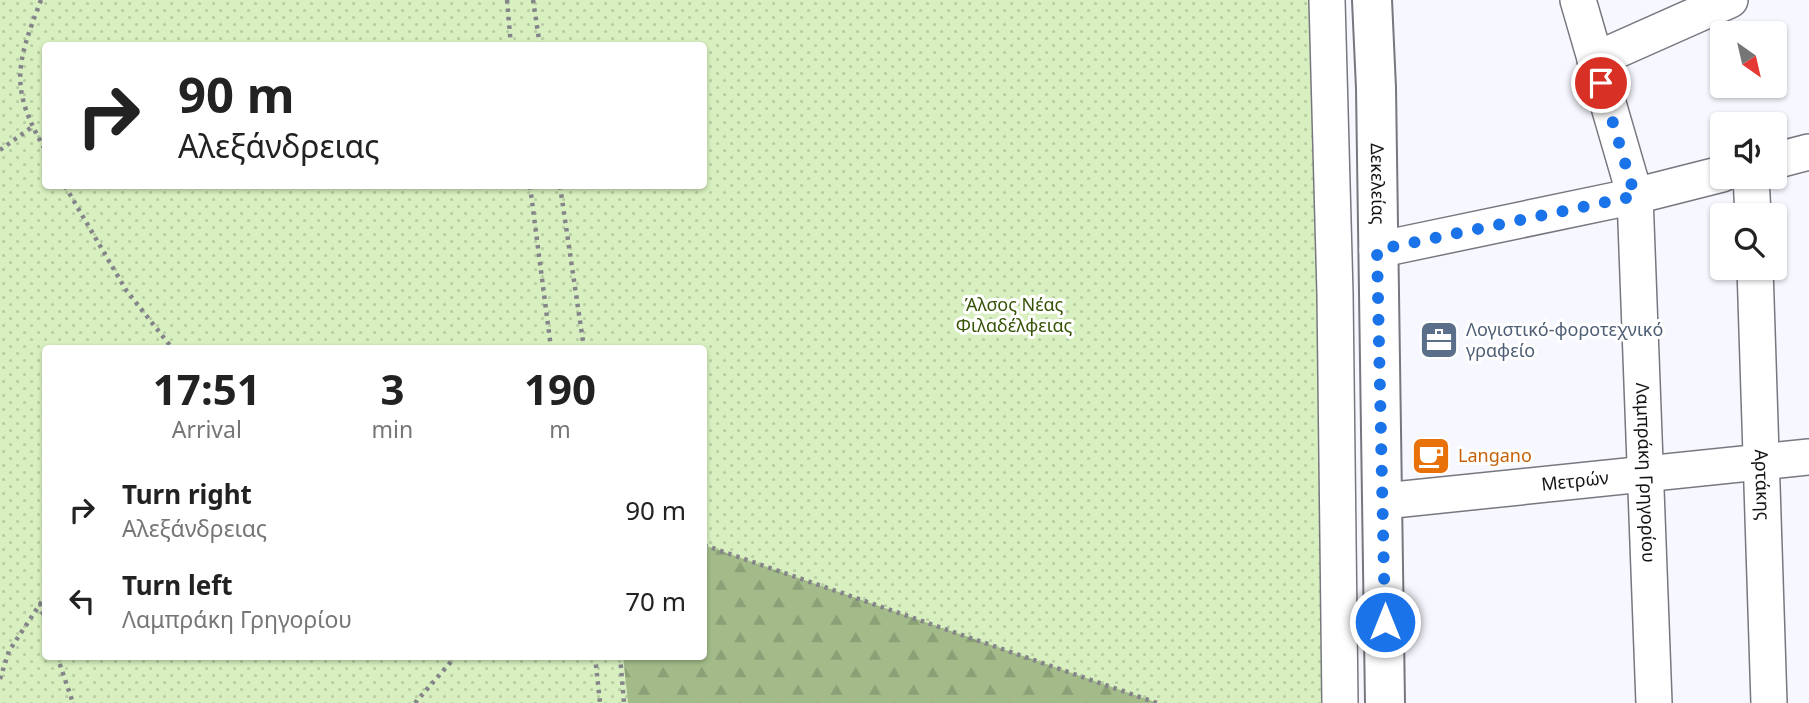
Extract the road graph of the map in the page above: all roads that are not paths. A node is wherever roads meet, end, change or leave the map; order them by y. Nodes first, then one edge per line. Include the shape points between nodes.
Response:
1 (1327, 0) edge
2 (1372, 0) edge
3 (1578, 0) edge
4 (1730, 0) edge
5 (1595, 60) junction
6 (1809, 152) edge
7 (1787, 158) edge
8 (1710, 177) edge
9 (1635, 196) junction
10 (1377, 250) junction
11 (1755, 280) edge
12 (1809, 457) edge
13 (1763, 463) junction
14 (1646, 477) junction
15 (1384, 501) junction
16 (1340, 703) edge
17 (1385, 703) edge
18 (1654, 703) edge
19 (1769, 703) edge

1 - 16 street
2 - 10 main road, Δεκελείας
3 - 5 street, Λαμπράκη Γρηγορίου
4 - 5 street
5 - 9 street, Λαμπράκη Γρηγορίου
6 - 7 street
8 - 9 street
9 - 10 street
9 - 14 street, Λαμπράκη Γρηγορίου
10 - 15 main road, Δεκελείας
11 - 13 street, Αρτάκης
12 - 13 street, Μετρών
13 - 14 street, Μετρών
13 - 19 street, Αρτάκης
14 - 15 street, Μετρών
14 - 18 street, Λαμπράκη Γρηγορίου
15 - 17 main road, Δεκελείας

